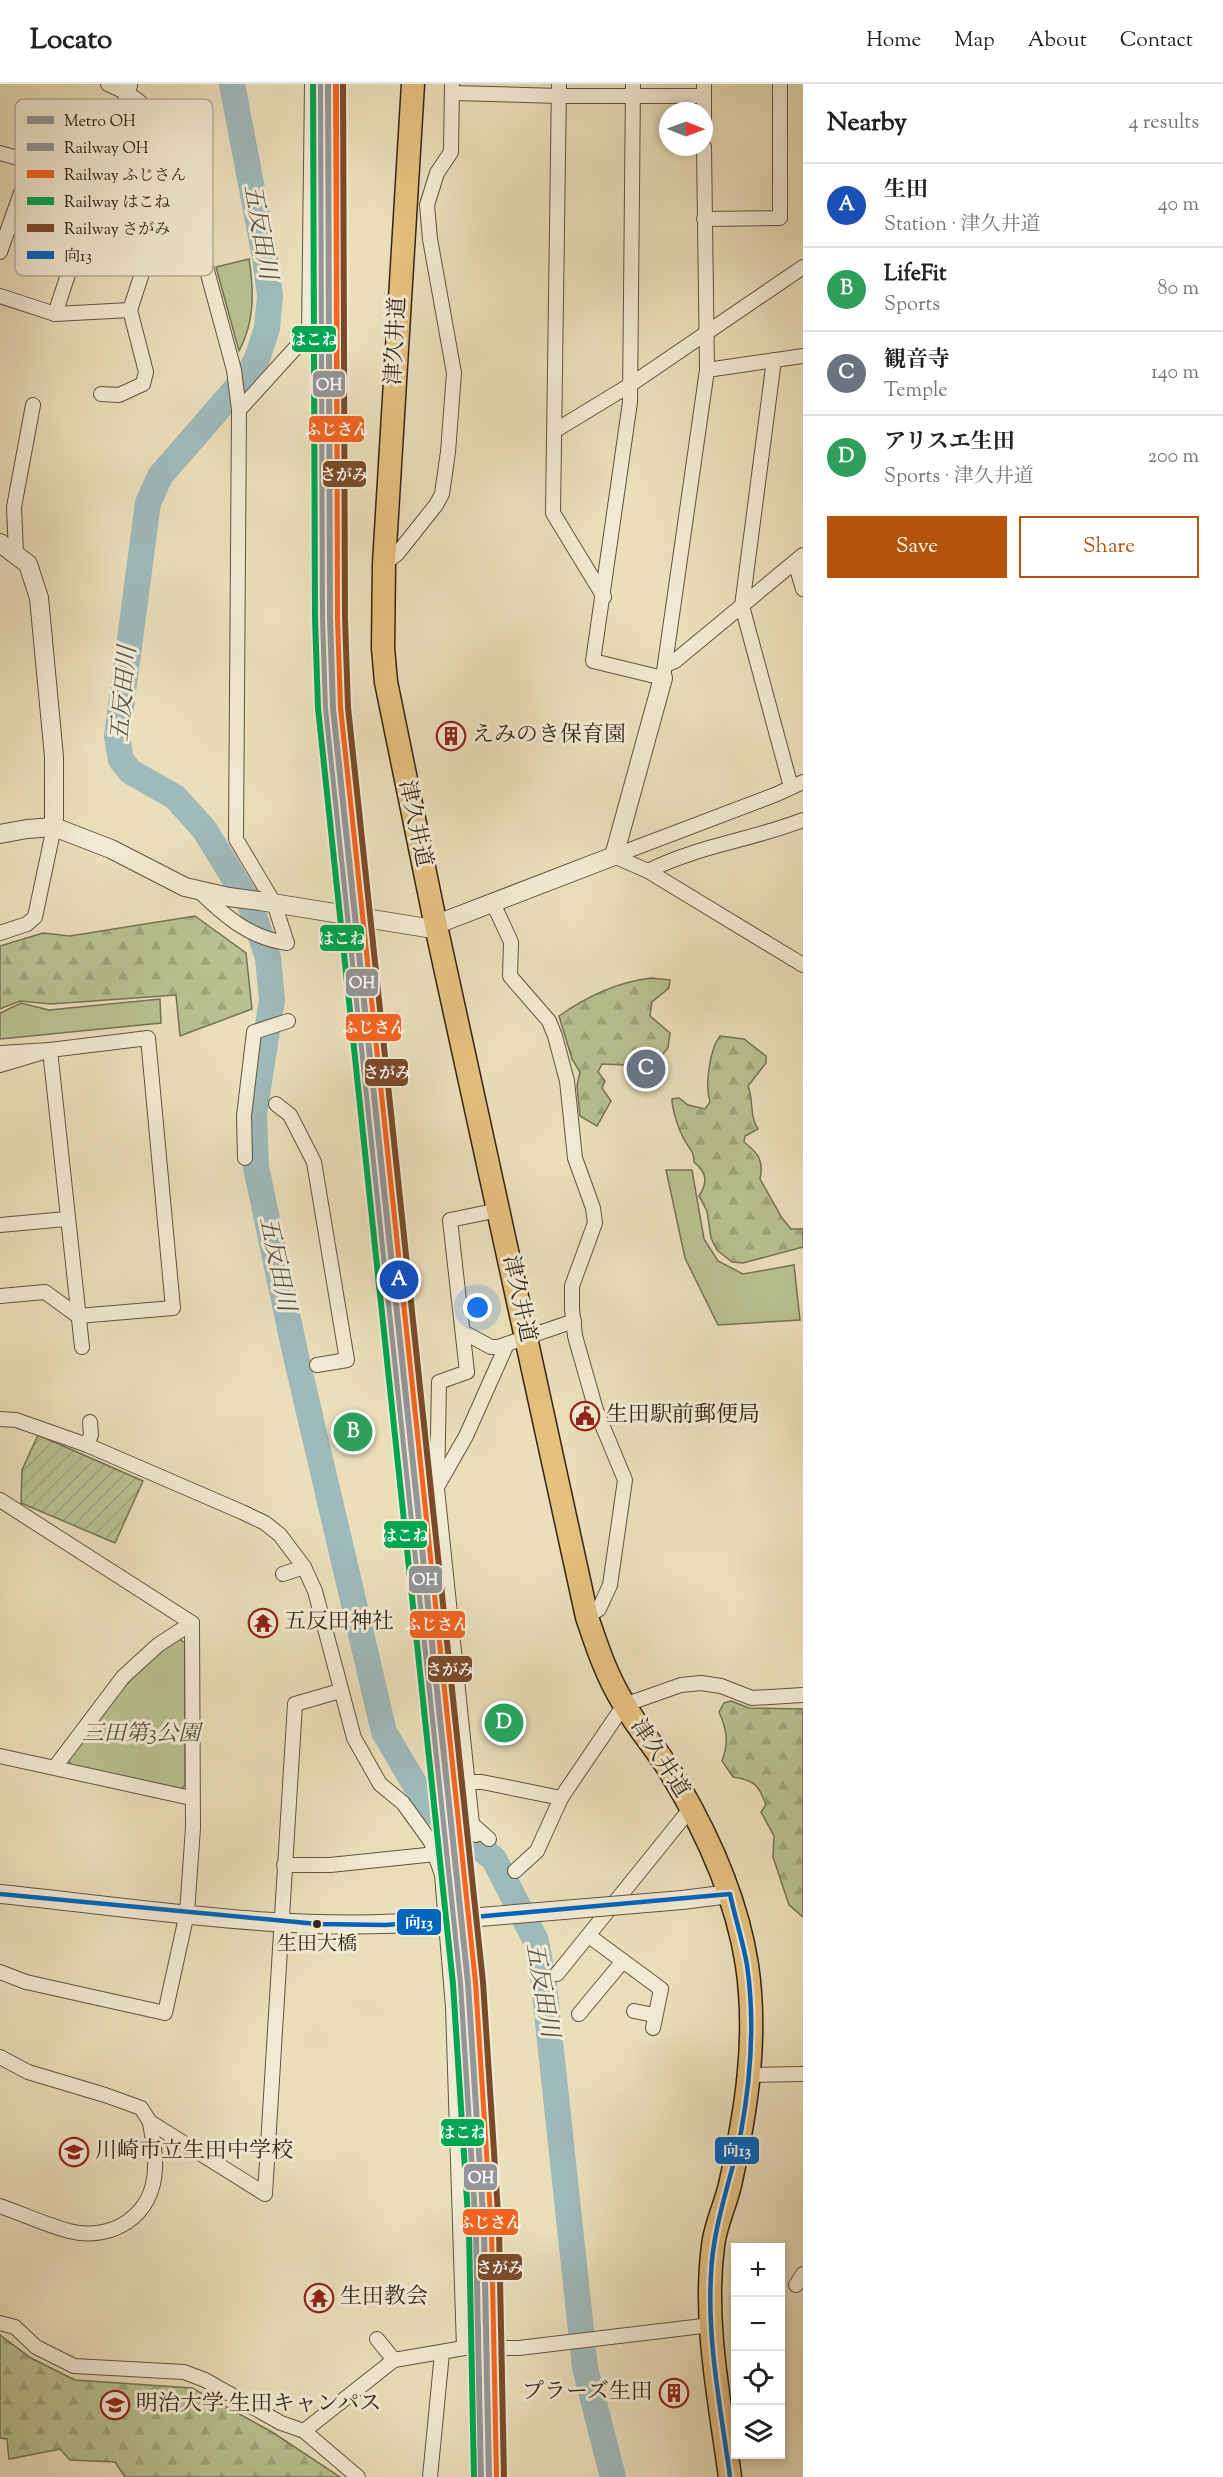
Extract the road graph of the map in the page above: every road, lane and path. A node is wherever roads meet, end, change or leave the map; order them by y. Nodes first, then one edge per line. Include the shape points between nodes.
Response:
1 (108, 84) edge
2 (312, 84) edge
3 (413, 84) edge
4 (780, 84) edge
5 (130, 88) edge
6 (452, 88) edge
7 (559, 90) edge
8 (633, 90) edge
9 (704, 90) edge
10 (0, 153) edge
11 (704, 156) edge
12 (15, 157) edge
13 (15, 210) edge
14 (704, 219) junction
15 (0, 252) edge
16 (803, 267) edge
17 (68, 276) edge
18 (141, 276) edge
19 (208, 276) edge
20 (0, 296) edge
21 (130, 310) junction
22 (55, 314) junction
23 (708, 333) junction
24 (803, 356) edge
25 (774, 360) junction
26 (707, 370) junction
27 (630, 385) junction
28 (101, 394) dead end
29 (238, 404) junction
30 (33, 405) dead end
31 (556, 430) junction
32 (0, 543) edge
33 (16, 553) junction
34 (799, 559) edge
35 (384, 564) junction
36 (803, 589) edge
37 (604, 597) junction
38 (742, 606) junction
39 (664, 671) junction
40 (797, 784) edge
41 (803, 820) edge
42 (54, 827) junction
43 (0, 834) edge
44 (614, 856) junction
45 (648, 872) junction
46 (200, 892) junction
47 (267, 902) junction
48 (494, 903) junction
49 (436, 926) junction
50 (0, 933) edge
51 (803, 965) edge
52 (285, 1022) dead end
53 (50, 1050) junction
54 (0, 1053) edge
55 (0, 1065) edge
56 (276, 1104) dead end
57 (245, 1158) dead end
58 (499, 1210) junction
59 (66, 1220) junction
60 (0, 1225) edge
61 (0, 1296) edge
62 (78, 1316) junction
63 (574, 1321) junction
64 (463, 1332) junction
65 (517, 1340) junction
66 (82, 1347) dead end
67 (317, 1365) dead end
68 (0, 1419) edge
69 (90, 1422) dead end
70 (87, 1445) junction
71 (437, 1489) junction
72 (0, 1500) edge
73 (304, 1567) junction
74 (284, 1574) dead end
75 (587, 1617) junction
76 (192, 1623) junction
77 (340, 1691) junction
78 (803, 1695) edge
79 (624, 1705) junction
80 (0, 1756) edge
81 (55, 1767) junction
82 (468, 1782) junction
83 (191, 1798) junction
84 (561, 1798) junction
85 (691, 1808) junction
86 (479, 1833) dead end
87 (436, 1854) junction
88 (284, 1865) junction
89 (515, 1871) dead end
90 (0, 1894) edge
91 (730, 1894) junction
92 (187, 1913) junction
93 (281, 1921) junction
94 (590, 1936) junction
95 (623, 1961) junction
96 (0, 1972) edge
97 (557, 1974) dead end
98 (634, 2010) dead end
99 (579, 2014) dead end
100 (0, 2057) edge
101 (801, 2069) edge
102 (750, 2075) junction
103 (150, 2122) junction
104 (0, 2206) edge
105 (0, 2323) edge
106 (711, 2325) junction
107 (377, 2339) dead end
108 (464, 2348) junction
109 (442, 2353) junction
110 (394, 2360) junction
111 (304, 2431) junction
112 (358, 2477) edge
113 (430, 2477) edge
114 (730, 2477) edge

1 - 5 street
2 - 29 street via 309,333
3 - 35 main road, 津久井道
4 - 14 street via 780,218
6 - 7 street
6 - 35 street via 451,152 437,173 427,205 454,373 447,463 442,494 436,505 398,554
7 - 8 street
7 - 31 street
8 - 9 street
8 - 27 street
10 - 12 street
11 - 14 street
13 - 15 street
14 - 23 street
16 - 23 street
17 - 22 street
18 - 21 street
19 - 29 street via 234,370
20 - 22 street
21 - 22 street
21 - 28 street via 146,372 143,384 119,395
23 - 26 street
23 - 27 street
24 - 25 street
25 - 26 street
25 - 38 street
26 - 39 street
27 - 31 street
27 - 37 street
29 - 47 street via 236,839
30 - 33 street via 14,507
31 - 37 street via 553,513
32 - 33 street
33 - 42 street via 28,564 39,598 54,757
34 - 36 street
34 - 38 street
35 - 49 main road, 津久井道 via 386,682
37 - 39 street via 593,661
38 - 39 street
38 - 40 street
39 - 44 street
40 - 44 street
41 - 45 street via 706,847
42 - 43 street
42 - 46 street via 102,844 167,880
42 - 50 street via 35,917 27,924
44 - 45 street
44 - 48 street
45 - 51 street
46 - 47 street, bridge
46 - 47 street via 245,931 281,942
47 - 49 street via 419,928
48 - 49 street
48 - 63 street via 511,942 510,976 549,1021 555,1036 567,1081 575,1158 595,1223 572,1286
49 - 58 main road, 津久井道
52 - 57 street via 256,1031 244,1116
53 - 54 street
53 - 55 street
53 - 59 street
53 - 62 street via 147,1038 162,1170 173,1308
56 - 67 street via 290,1115 314,1162 347,1360
58 - 64 street via 450,1220
58 - 65 main road, 津久井道
59 - 60 street
59 - 62 street
61 - 62 street via 45,1292
62 - 66 street
63 - 65 street
63 - 75 street via 596,1410 625,1480 610,1585 599,1609
64 - 65 street via 491,1347
64 - 71 street via 467,1372 440,1382
65 - 71 street
65 - 75 main road, 津久井道
68 - 70 street via 16,1420
69 - 70 street
70 - 73 street via 265,1523 287,1543
71 - 82 street
72 - 76 street
73 - 74 street
73 - 77 street via 315,1591
75 - 79 main road, 津久井道 via 604,1666
76 - 81 street via 158,1645 123,1677
76 - 83 street
77 - 87 street via 354,1738 366,1762 380,1784 403,1803
77 - 88 street via 295,1704
78 - 79 street via 752,1698 701,1683 681,1685
79 - 84 street
79 - 85 main road, 津久井道
80 - 81 street
81 - 83 street
82 - 84 street
82 - 86 street
83 - 92 street via 195,1807
84 - 89 street via 537,1851
85 - 91 main road, 津久井道 via 708,1838
85 - 94 street
87 - 88 street via 330,1865
87 - 108 street via 445,1899 453,2007
88 - 93 street
90 - 92 street
91 - 93 street, bridge via 386,1925
91 - 102 main road, 津久井道 via 747,1964 752,2016
92 - 93 street
92 - 96 street via 165,2013 26,1982
93 - 103 street via 265,2194
94 - 95 street
94 - 97 street
95 - 98 street via 661,1989 653,2021
95 - 99 street
100 - 103 street via 28,2072 141,2109
101 - 102 street
102 - 106 main road, 津久井道 via 736,2157 713,2244
103 - 104 street via 153,2179 144,2204 127,2223 85,2234
105 - 111 street via 15,2327 36,2347 74,2366 184,2372
106 - 108 street via 519,2348
106 - 114 main road, 津久井道
107 - 110 street
108 - 109 street
109 - 110 street
109 - 113 street
110 - 111 street
111 - 112 street

